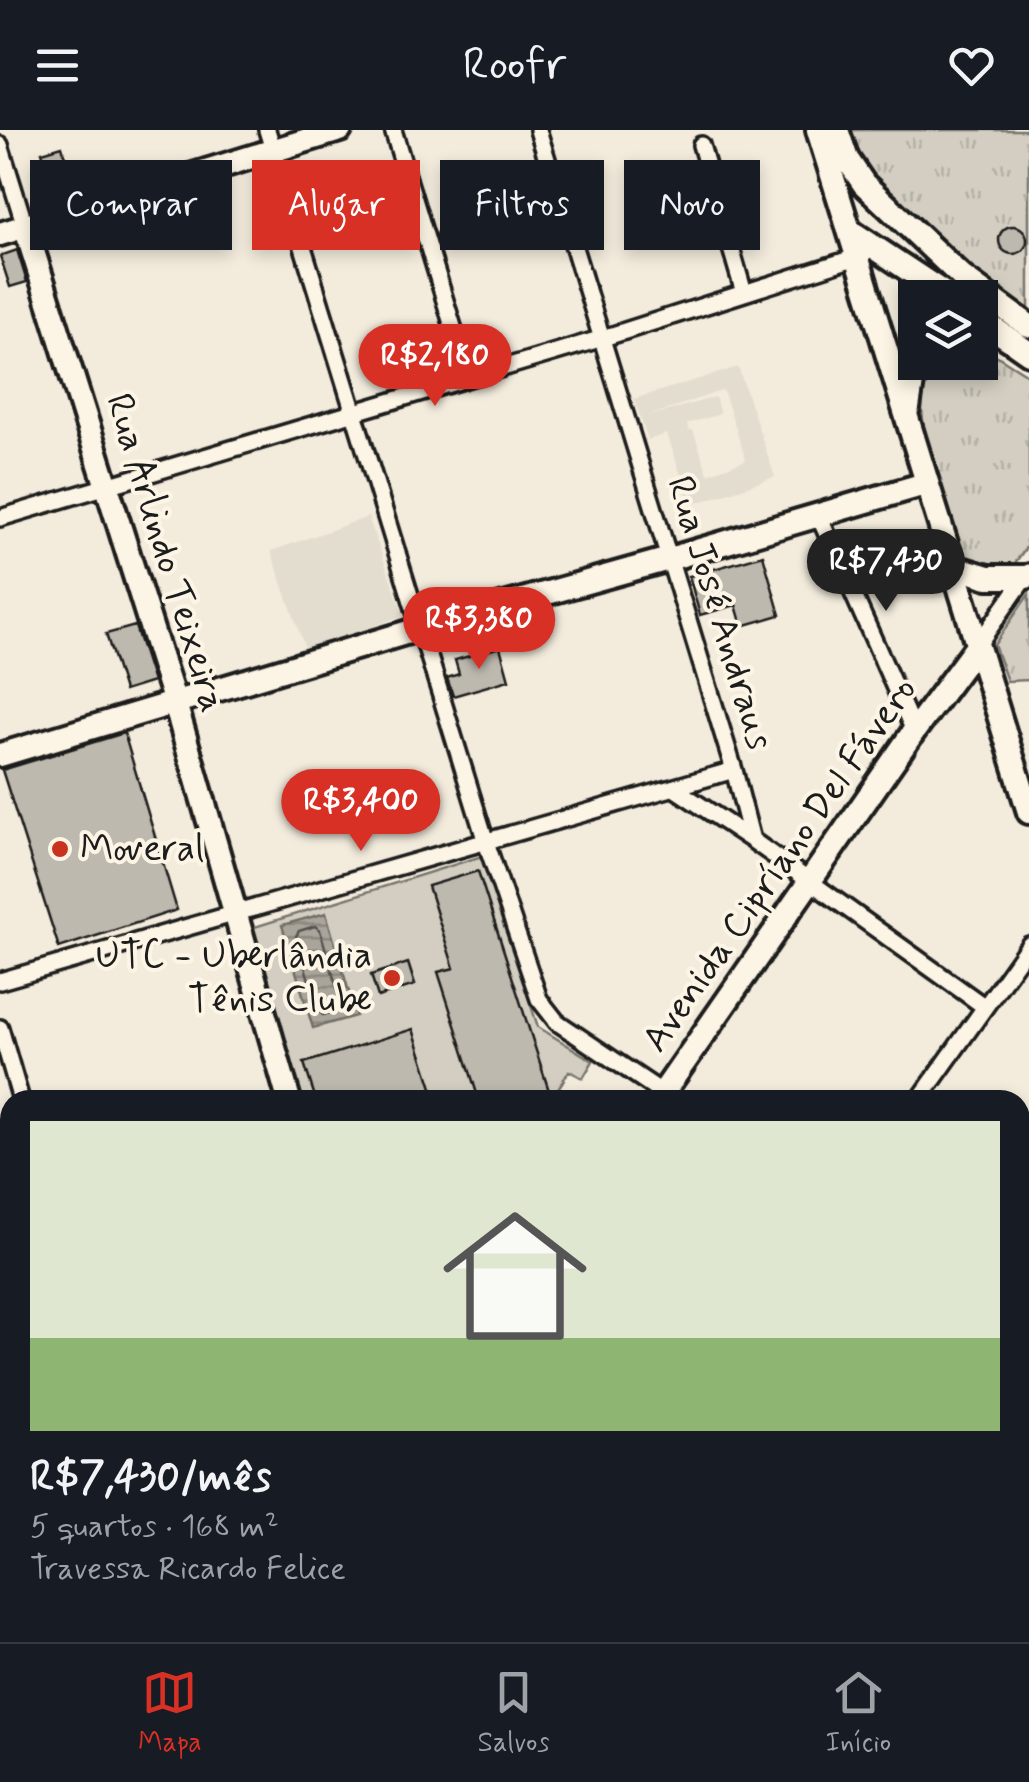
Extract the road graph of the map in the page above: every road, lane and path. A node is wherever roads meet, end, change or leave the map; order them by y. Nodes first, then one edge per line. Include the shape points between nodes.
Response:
1 (340, 130) edge
2 (393, 130) edge
3 (538, 130) edge
4 (818, 130) edge
5 (837, 130) edge
6 (270, 140) edge
7 (0, 145) edge
8 (702, 145) dead end
9 (25, 226) junction
10 (0, 234) edge
11 (867, 253) junction
12 (930, 280) edge
13 (945, 280) edge
14 (744, 293) junction
15 (998, 315) edge
16 (998, 322) edge
17 (1029, 326) edge
18 (602, 338) junction
19 (1029, 352) edge
20 (468, 376) junction
21 (913, 380) edge
22 (351, 411) junction
23 (907, 420) junction
24 (924, 484) junction
25 (108, 486) junction
26 (818, 514) junction
27 (0, 518) edge
28 (669, 560) junction
29 (955, 566) junction
30 (1027, 574) edge
31 (422, 628) junction
32 (977, 646) junction
33 (176, 703) junction
34 (914, 731) junction
35 (0, 754) edge
36 (734, 770) junction
37 (674, 788) junction
38 (1029, 812) edge
39 (485, 840) junction
40 (752, 840) junction
41 (812, 882) junction
42 (238, 915) junction
43 (1029, 945) edge
44 (0, 981) edge
45 (985, 1007) junction
46 (0, 1028) edge
47 (18, 1090) edge
48 (286, 1090) edge
49 (653, 1090) edge
50 (669, 1090) edge
51 (926, 1090) edge

1 - 6 street
2 - 20 street
3 - 18 street, Rua José Andraus
4 - 11 street via 850,231
5 - 13 street via 864,184
6 - 9 street
6 - 22 street
7 - 9 street, Rua Arlindo Teixeira
8 - 14 street
9 - 10 street
9 - 25 street, Rua Arlindo Teixeira
11 - 12 street
11 - 14 street
11 - 23 street
14 - 18 street
15 - 17 street
16 - 19 street
18 - 20 street
18 - 28 street, Rua José Andraus
20 - 22 street
21 - 23 street
22 - 25 street
22 - 31 street
23 - 24 street
24 - 26 street
24 - 29 street
25 - 27 street
25 - 33 street, Rua Arlindo Teixeira
26 - 28 street
26 - 34 street
28 - 31 street
28 - 36 street, Rua José Andraus
29 - 30 street via 988,577
29 - 32 street
30 - 32 street, Avenida Cipríano Del Fávero
31 - 33 street
31 - 39 street
32 - 34 street, Avenida Cipríano Del Fávero
32 - 38 street
33 - 35 street
33 - 42 street, Rua Arlindo Teixeira
34 - 41 street, Avenida Cipríano Del Fávero
36 - 37 street
36 - 40 street, Rua José Andraus
37 - 39 street
37 - 40 street
39 - 42 street
39 - 49 street via 544,1008
40 - 41 street
41 - 45 street
41 - 50 street, Avenida Cipríano Del Fávero
42 - 44 street
42 - 48 street, Rua Arlindo Teixeira
43 - 45 street
45 - 51 street
46 - 47 street

